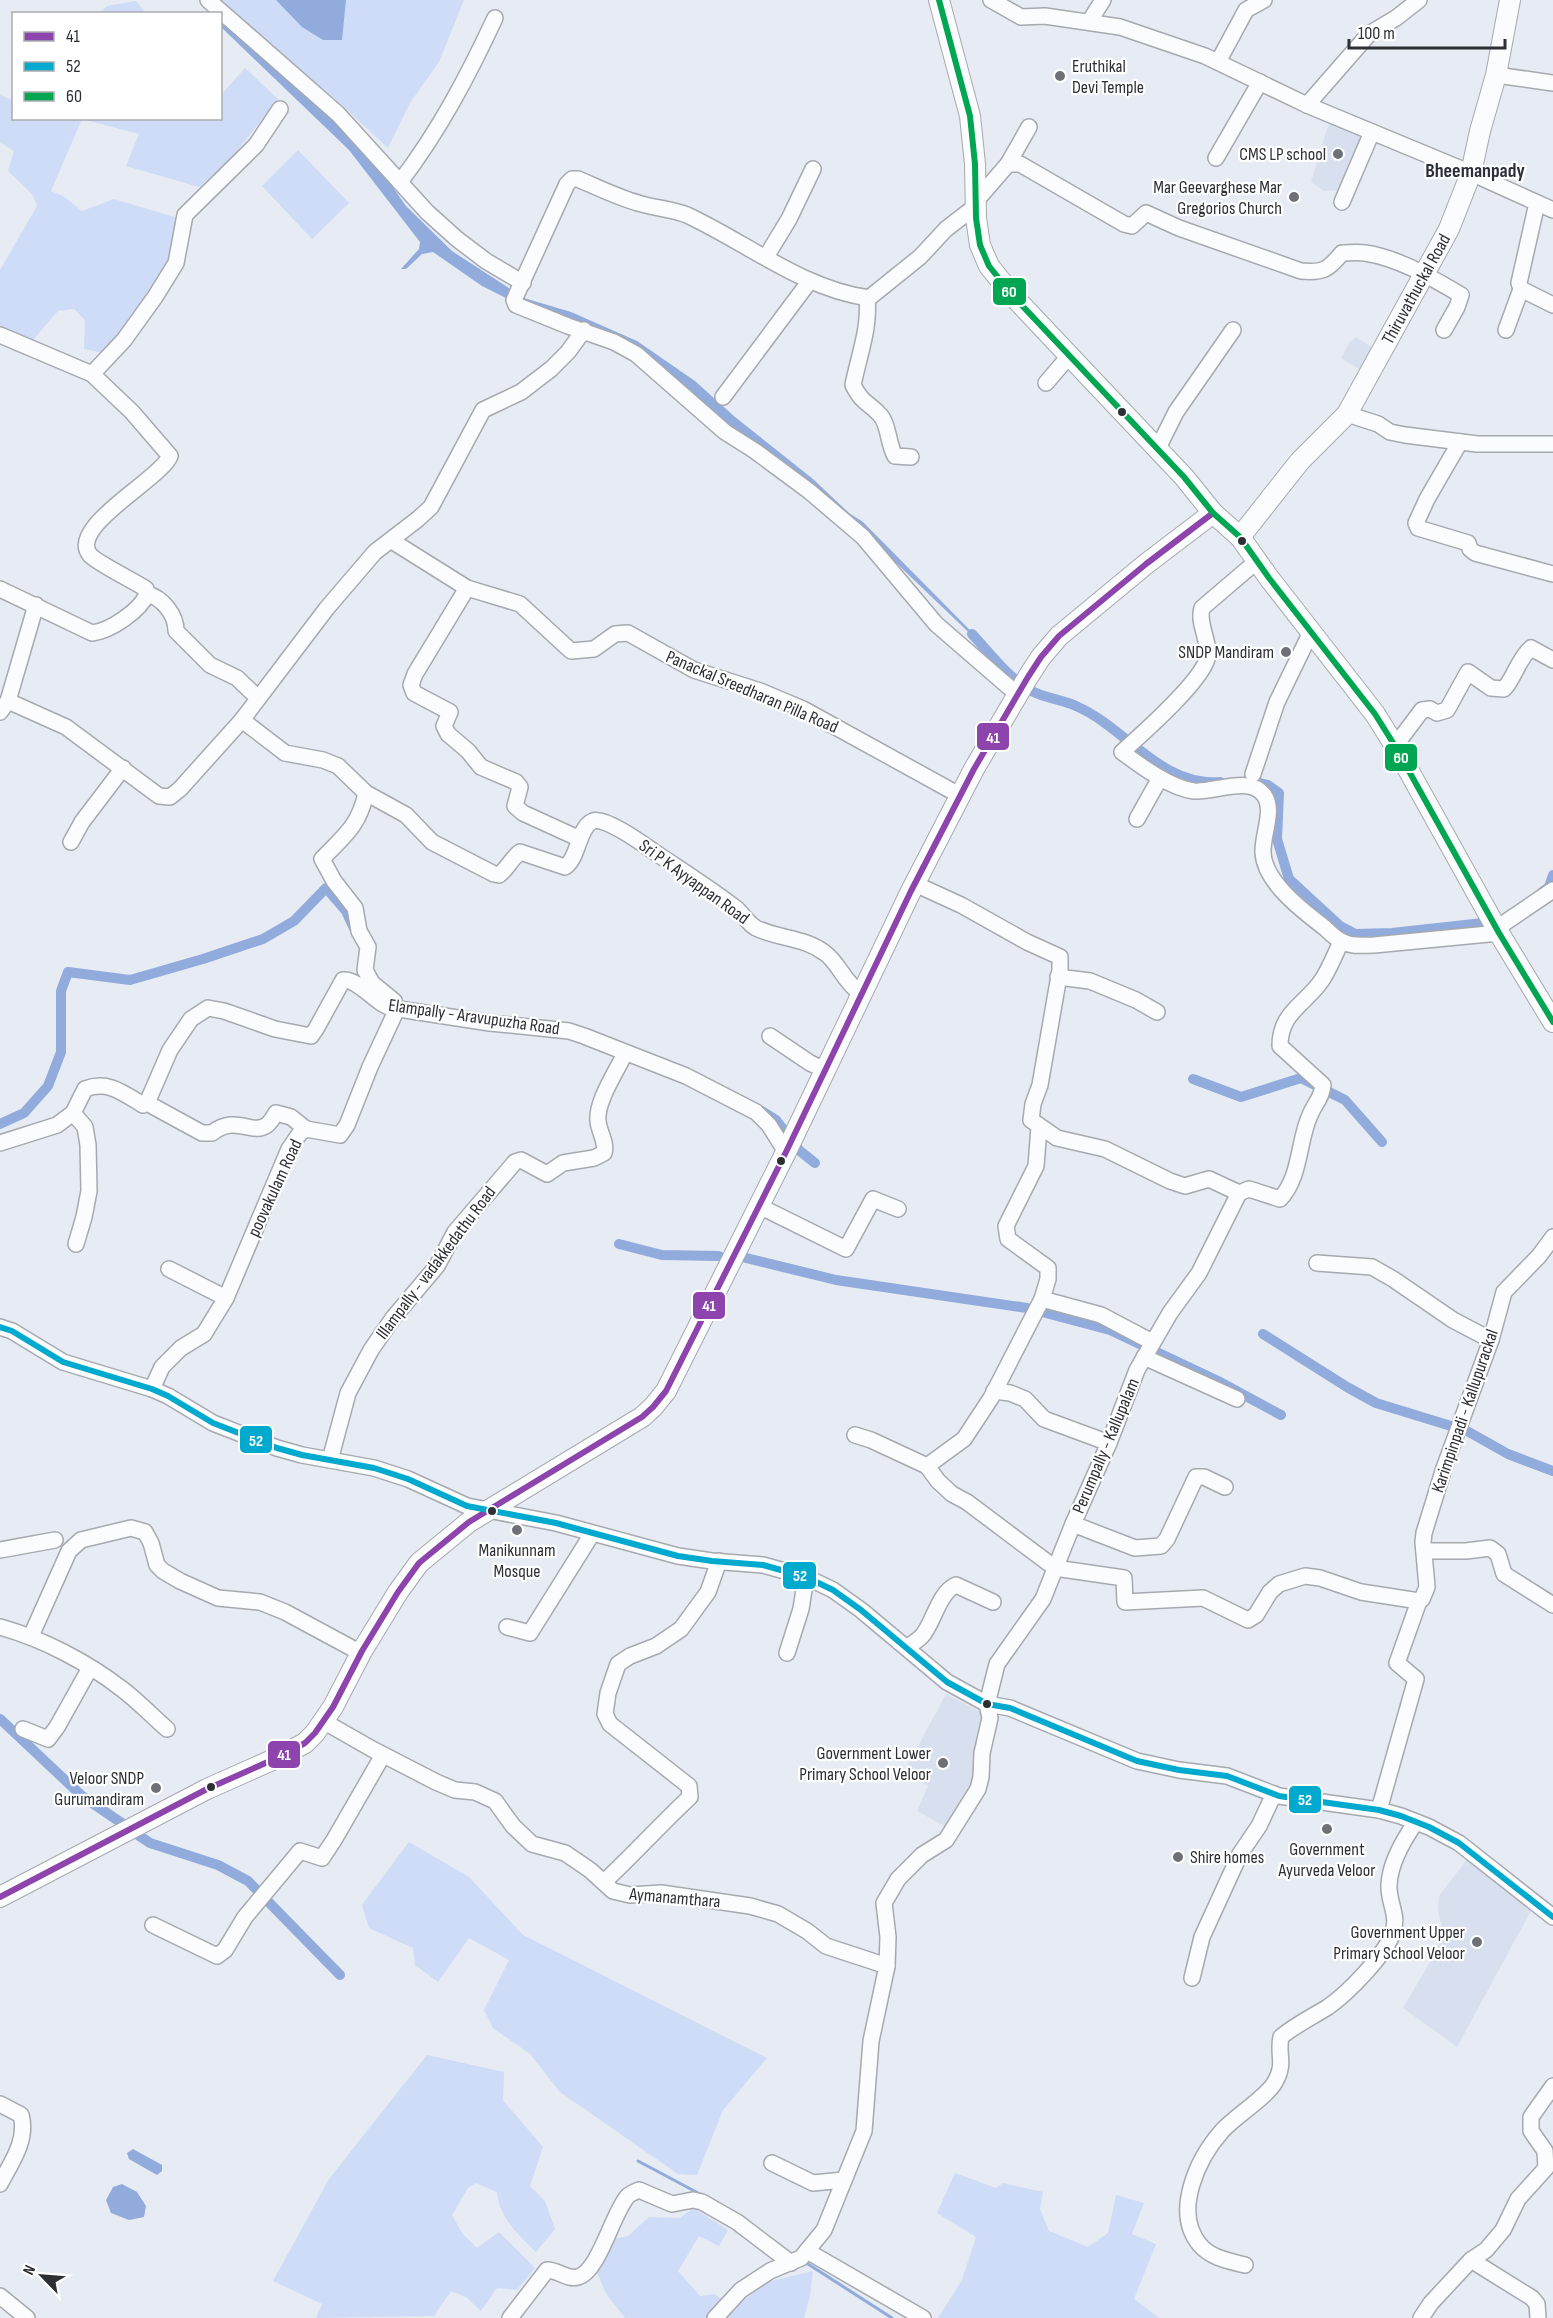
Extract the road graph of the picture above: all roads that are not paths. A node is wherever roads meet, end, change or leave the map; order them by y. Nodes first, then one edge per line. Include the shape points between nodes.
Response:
1 (208, 0) edge
2 (939, 0) edge
3 (991, 0) edge
4 (1103, 0) edge
5 (1264, 0) edge
6 (1419, 0) edge
7 (1510, 0) edge
8 (222, 12) edge
9 (222, 12) edge
10 (495, 18) dead end
11 (1089, 22) junction
12 (1218, 62) junction
13 (1496, 75) junction
14 (1260, 82) junction
15 (1553, 82) edge
16 (1307, 105) junction
17 (280, 109) dead end
18 (1029, 127) dead end
19 (1372, 132) junction
20 (1215, 158) dead end
21 (1008, 164) junction
22 (813, 169) dead end
23 (1471, 173) junction
24 (400, 182) junction
25 (1342, 202) dead end
26 (1536, 202) junction
27 (976, 203) junction
28 (1553, 210) edge
29 (766, 256) junction
30 (1425, 275) junction
31 (809, 282) junction
32 (1521, 289) junction
33 (519, 291) junction
34 (867, 298) junction
35 (1553, 305) edge
36 (584, 330) junction
37 (1233, 330) dead end
38 (1444, 330) dead end
39 (1506, 330) dead end
40 (0, 335) edge
41 (1070, 355) junction
42 (92, 374) junction
43 (1046, 383) dead end
44 (723, 397) dead end
45 (1347, 414) junction
46 (1460, 442) junction
47 (1553, 444) edge
48 (1158, 448) junction
49 (911, 457) dead end
50 (1212, 513) junction
51 (1240, 537) junction
52 (392, 541) junction
53 (1257, 561) junction
54 (1553, 574) edge
55 (467, 588) junction
56 (0, 589) edge
57 (147, 594) junction
58 (36, 605) junction
59 (1311, 632) junction
60 (1553, 660) edge
61 (1022, 687) junction
62 (258, 698) junction
63 (4, 707) edge
64 (242, 720) junction
65 (1395, 746) junction
66 (123, 768) junction
67 (1253, 774) dead end
68 (1160, 778) junction
69 (366, 793) junction
70 (961, 796) junction
71 (1137, 819) dead end
72 (580, 839) junction
73 (71, 842) dead end
74 (915, 884) junction
75 (1553, 890) edge
76 (1494, 924) junction
77 (1341, 942) junction
78 (1058, 978) junction
79 (861, 994) junction
80 (394, 1006) junction
81 (1157, 1012) dead end
82 (1553, 1023) edge
83 (770, 1035) dead end
84 (625, 1053) junction
85 (825, 1070) junction
86 (147, 1103) junction
87 (73, 1113) junction
88 (1039, 1127) junction
89 (306, 1129) junction
90 (0, 1143) edge
91 (790, 1143) junction
92 (1239, 1193) junction
93 (759, 1206) junction
94 (898, 1209) dead end
95 (1553, 1237) edge
96 (76, 1244) dead end
97 (1317, 1263) dead end
98 (169, 1269) dead end
99 (226, 1298) junction
100 (1038, 1307) junction
101 (0, 1326) edge
102 (1491, 1340) junction
103 (1152, 1342) junction
104 (1144, 1357) junction
105 (152, 1389) junction
106 (994, 1391) junction
107 (1237, 1399) dead end
108 (855, 1436) dead end
109 (1109, 1443) junction
110 (330, 1460) junction
111 (927, 1466) junction
112 (1225, 1487) dead end
113 (490, 1510) junction
114 (1073, 1524) junction
115 (592, 1534) junction
116 (55, 1540) dead end
117 (0, 1550) edge
118 (1424, 1551) junction
119 (719, 1561) junction
120 (1055, 1568) junction
121 (806, 1577) junction
122 (1419, 1601) junction
123 (993, 1602) dead end
124 (1553, 1605) edge
125 (0, 1627) edge
126 (507, 1628) dead end
127 (31, 1636) junction
128 (907, 1647) junction
129 (361, 1653) junction
130 (787, 1653) dead end
131 (90, 1668) junction
132 (987, 1704) junction
133 (323, 1721) junction
134 (23, 1729) dead end
135 (167, 1729) dead end
136 (382, 1755) junction
137 (1274, 1794) junction
138 (1379, 1810) junction
139 (1416, 1822) junction
140 (604, 1882) junction
141 (0, 1898) edge
142 (1553, 1917) edge
143 (153, 1924) dead end
144 (886, 1966) junction
145 (1192, 1978) dead end
146 (1553, 2086) edge
147 (0, 2104) edge
148 (772, 2163) dead end
149 (844, 2180) junction
150 (0, 2184) edge
151 (807, 2251) junction
152 (1471, 2260) junction
153 (791, 2263) junction
154 (1245, 2265) dead end
155 (0, 2296) edge
156 (27, 2318) edge
157 (510, 2318) edge
158 (715, 2318) edge
159 (923, 2318) edge
160 (1421, 2318) edge
161 (1538, 2318) edge

1 - 9 street
2 - 27 main road via 970,116
3 - 11 street via 1021,17
4 - 11 street
5 - 12 street via 1246,10
6 - 16 street via 1369,34
7 - 13 main road, Thiruvathuckal Road
8 - 24 street via 338,114
10 - 24 street via 456,98
11 - 12 street via 1120,27
12 - 14 street
13 - 15 street
13 - 23 main road, Thiruvathuckal Road
14 - 16 street
14 - 20 street
16 - 19 street
17 - 42 street via 256,145 185,215 173,268 124,340
18 - 21 street
19 - 23 street
19 - 25 street
21 - 27 street
21 - 30 street via 1020,164 1124,224 1132,226 1146,213 1301,271 1319,272 1342,254 1363,252
22 - 29 street
23 - 26 street
23 - 30 main road, Thiruvathuckal Road
24 - 33 street via 427,212
26 - 28 street
26 - 32 street
27 - 34 street via 920,257
27 - 41 main road via 977,234 988,266
29 - 31 street
29 - 33 street via 684,214 636,203 572,179
30 - 38 street via 1461,295
30 - 45 main road, Thiruvathuckal Road
31 - 34 street
31 - 44 street
32 - 35 street
32 - 39 street
33 - 36 street via 516,305
34 - 49 street via 864,342 853,385 860,399 882,417 894,456
36 - 52 street via 568,352 521,393 483,410 431,507
36 - 61 street via 636,354 725,432 818,499 863,537 936,624
37 - 48 street via 1176,412
40 - 42 street
41 - 43 street
41 - 48 main road
42 - 57 street via 170,456 163,468 97,522 86,539 91,556 146,589
45 - 46 street via 1390,432
45 - 51 main road, Thiruvathuckal Road via 1300,461
46 - 47 street
46 - 54 street via 1427,499 1416,524 1418,528 1468,543 1475,553
48 - 50 main road
50 - 51 main road
50 - 61 main road via 1068,628
51 - 53 main road
52 - 55 street, Panackal Sreedharan Pilla Road
52 - 62 street via 375,552 327,608
53 - 59 main road
53 - 68 street via 1202,608 1206,660 1187,689 1122,752
55 - 70 street, Panackal Sreedharan Pilla Road via 520,604 574,652 594,649 615,634 628,633 694,670 802,709
55 - 72 street via 415,674 411,685 414,693 450,712 444,726 448,734 481,767 516,782 520,788 515,806 522,813
56 - 58 street
57 - 58 street via 144,602 126,616 97,632 86,631
57 - 62 street via 156,596 167,608 184,641 210,665 237,678
58 - 63 street
59 - 65 main road
59 - 67 street via 1277,702
60 - 65 street via 1531,648 1504,689 1491,688 1468,672 1447,710 1422,710
61 - 70 main road
62 - 64 street
63 - 66 street via 66,727
64 - 66 street via 170,797 159,796
64 - 69 street via 285,753 338,766
65 - 76 main road
66 - 73 street
68 - 71 street
68 - 77 street via 1194,791 1239,786 1263,793 1269,806 1263,854 1269,872 1293,902
69 - 72 street, Sri P K Ayyappan Road via 406,815 432,842 494,874 507,869 520,852 565,867
69 - 80 street via 362,812 353,826 322,859 355,908 359,931 368,947 365,970
70 - 74 main road
72 - 79 street, Sri P K Ayyappan Road via 590,822 596,820 636,839 738,910 755,928 802,940 828,955 850,986
74 - 78 street via 1060,957
74 - 79 main road
75 - 76 street
76 - 77 street via 1374,945
76 - 82 main road
77 - 92 street via 1321,981 1283,1024 1280,1034 1280,1046 1323,1085 1286,1192 1280,1199 1249,1189
78 - 81 street via 1090,981
78 - 88 street via 1040,1085 1033,1104 1031,1120
79 - 85 main road
80 - 84 street, Elampally - Aravupuzha Road via 482,1022 569,1031
80 - 86 street, Elampally - Aravupuzha Road via 382,1006 346,979 310,1036 208,1008 191,1019 170,1050
80 - 89 street, poovakulam Road via 340,1135
83 - 85 street
84 - 91 street, Elampally - Aravupuzha Road via 686,1076 756,1112
84 - 110 street, Illampally - vadakkedathu Road via 600,1105 598,1119 606,1146 604,1154 563,1163 547,1174 521,1160 515,1162 455,1232 437,1266 371,1350 348,1393
85 - 91 main road
86 - 87 street via 143,1105 98,1084 85,1089
86 - 89 street via 202,1133 231,1124 256,1129 267,1125 276,1113 291,1117
87 - 90 street via 57,1125
87 - 96 street via 85,1126 88,1145 89,1191
88 - 92 street via 1058,1138 1106,1149 1185,1186 1209,1179
88 - 100 street via 1036,1166 1006,1226 1008,1239 1048,1268
89 - 99 street, poovakulam Road via 289,1149
91 - 93 main road
92 - 103 street, Perumpally - Kallupalam via 1199,1273
93 - 94 street via 846,1249 873,1199
93 - 113 main road via 666,1391 653,1407
95 - 102 street, Karimpinpadi - Kallupurackal via 1504,1292
97 - 102 street via 1372,1267 1452,1320
98 - 99 street
99 - 105 street, poovakulam Road via 204,1334 181,1348 162,1367
100 - 103 street via 1101,1315
100 - 106 street
101 - 105 street via 63,1362
102 - 118 street, Karimpinpadi - Kallupurackal via 1444,1468 1424,1533
103 - 104 street, Perumpally - Kallupalam
104 - 107 street
104 - 109 street, Perumpally - Kallupalam
105 - 110 street via 213,1423 277,1448
106 - 109 street via 1025,1399 1044,1419
106 - 111 street via 964,1439
108 - 111 street
109 - 114 street, Perumpally - Kallupalam
110 - 113 street via 397,1475 467,1506
111 - 120 street via 952,1494
112 - 114 street via 1204,1477 1196,1478 1161,1546 1135,1548
113 - 115 street
113 - 129 main road via 442,1542 415,1567
114 - 120 street, Perumpally - Kallupalam
115 - 119 street via 678,1556
115 - 126 street via 530,1634
116 - 117 street
118 - 122 street, Karimpinpadi - Kallupurackal via 1427,1587
118 - 124 street via 1490,1548 1498,1554 1504,1574
119 - 121 street via 763,1565
119 - 140 street via 708,1592 681,1629 618,1664 605,1714 610,1724 689,1786 690,1797
120 - 122 street via 1124,1578 1125,1602 1203,1598 1248,1620 1279,1584 1305,1576 1361,1592
120 - 132 street, Perumpally - Kallupalam via 1043,1599 997,1664
121 - 128 street via 833,1590
121 - 130 street
122 - 138 street, Karimpinpadi - Kallupurackal via 1397,1664 1416,1679
123 - 128 street via 956,1585 951,1587 923,1635
125 - 127 street
127 - 129 street via 69,1551 81,1540 131,1528 145,1532 157,1565 180,1581 218,1598 260,1602
127 - 131 street
128 - 132 street via 946,1682
129 - 133 main road
131 - 134 street via 48,1739
131 - 135 street via 122,1689
132 - 137 street via 1010,1708 1137,1761 1227,1776
132 - 144 street, Perumpally - Kallupalam via 990,1718 978,1789 946,1840 898,1879 884,1903
133 - 136 street, Aymanamthara
133 - 141 main road via 295,1749 207,1789
136 - 140 street, Aymanamthara via 436,1782 495,1801 532,1844 565,1853
136 - 143 street via 322,1858 300,1851 217,1956
137 - 138 street
137 - 145 street via 1240,1854 1202,1937
138 - 139 street
139 - 142 street via 1459,1843
139 - 154 street via 1392,1873 1389,1886 1395,1915 1393,1933 1383,1950 1330,2006 1281,2037 1282,2066 1274,2084 1222,2130 1192,2183 1188,2208 1191,2230 1200,2245 1218,2258
140 - 144 street, Aymanamthara via 630,1895 671,1895 778,1914 826,1946
144 - 149 street, Perumpally - Kallupalam via 871,2042 864,2131
146 - 152 street via 1531,2117 1532,2131 1545,2151 1546,2168 1518,2199 1503,2230
147 - 150 street via 21,2115 24,2124 20,2145
148 - 149 street via 813,2183
149 - 151 street, Perumpally - Kallupalam via 824,2230
151 - 153 street, Perumpally - Kallupalam
151 - 159 street
152 - 160 street
152 - 161 street via 1532,2298 1537,2304
153 - 157 street via 737,2222 702,2202 672,2204 639,2190 628,2195 586,2274 575,2278 547,2270
153 - 158 street, Perumpally - Kallupalam via 741,2290
155 - 156 street

